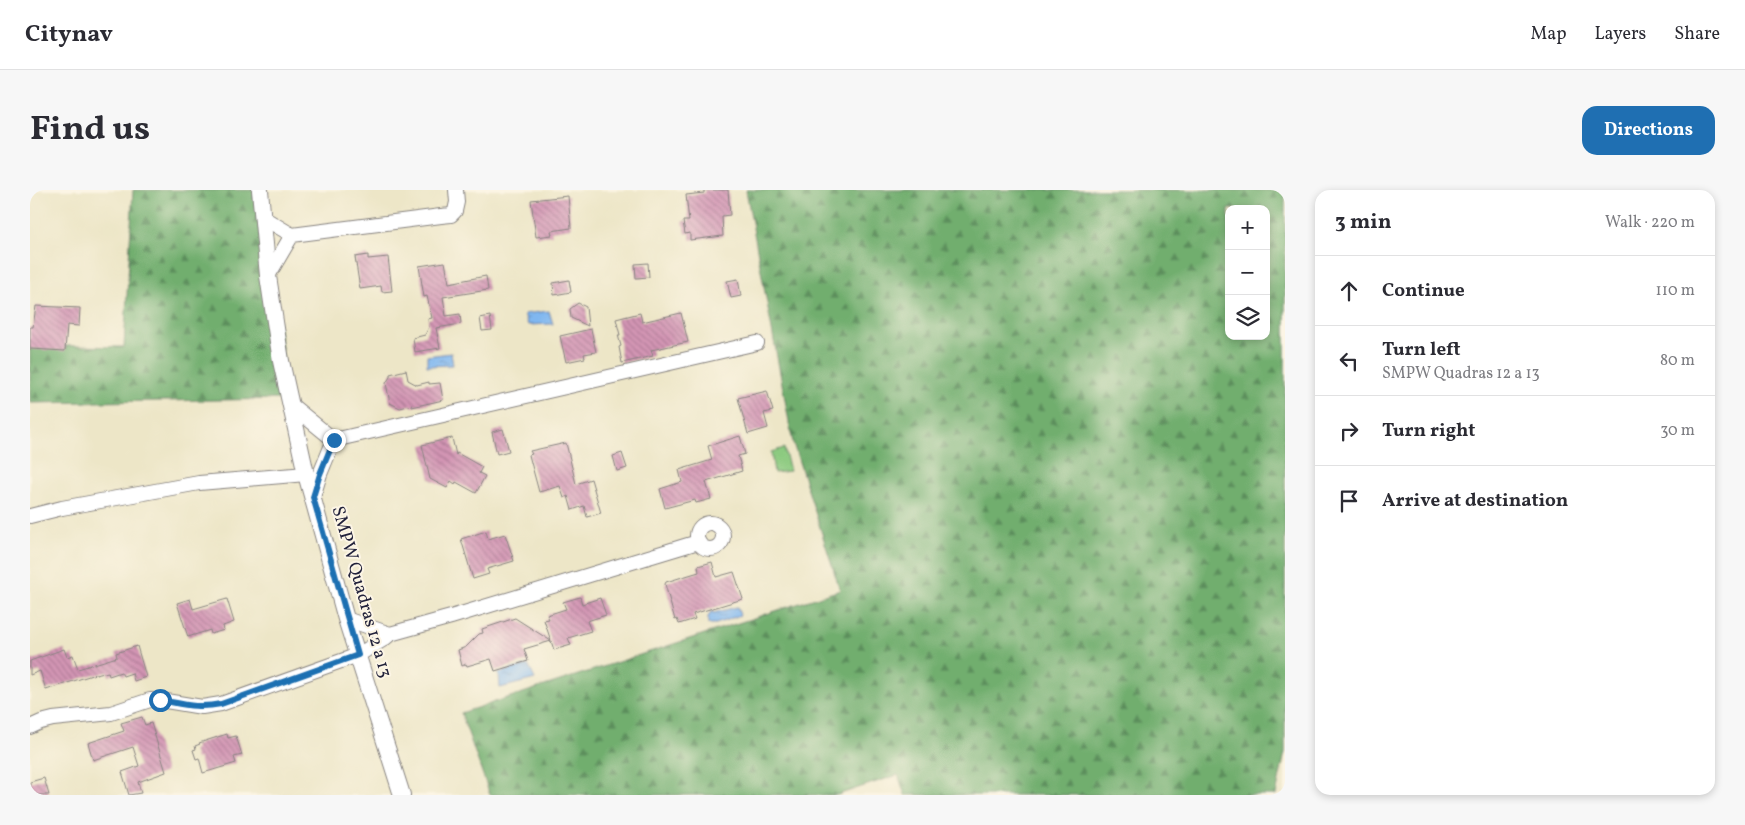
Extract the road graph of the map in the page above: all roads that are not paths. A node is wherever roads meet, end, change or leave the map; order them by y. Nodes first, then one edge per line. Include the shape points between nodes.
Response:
1 (260, 190) edge
2 (456, 190) edge
3 (262, 217) junction
4 (292, 235) junction
5 (268, 276) junction
6 (757, 343) dead end
7 (290, 404) junction
8 (334, 440) junction
9 (306, 474) junction
10 (313, 497) junction
11 (30, 516) edge
12 (698, 542) dead end
13 (346, 619) junction
14 (390, 634) junction
15 (358, 655) junction
16 (30, 727) edge
17 (402, 795) edge

1 - 3 street, SMPW Quadras 12 a 13
2 - 4 street via 457,207 451,214
3 - 4 street
3 - 5 street, SMPW Quadras 12 a 13
4 - 5 street
5 - 7 street, SMPW Quadras 12 a 13
6 - 8 street
7 - 8 street
7 - 9 street, SMPW Quadras 12 a 13
8 - 10 street
9 - 10 street, SMPW Quadras 12 a 13
9 - 11 street via 199,483
10 - 13 street, SMPW Quadras 12 a 13
12 - 14 street
13 - 14 street
13 - 15 street, SMPW Quadras 12 a 13
14 - 15 street
15 - 16 street via 216,705 191,707 150,700 111,713 53,719
15 - 17 street, SMPW Quadras 12 a 13

